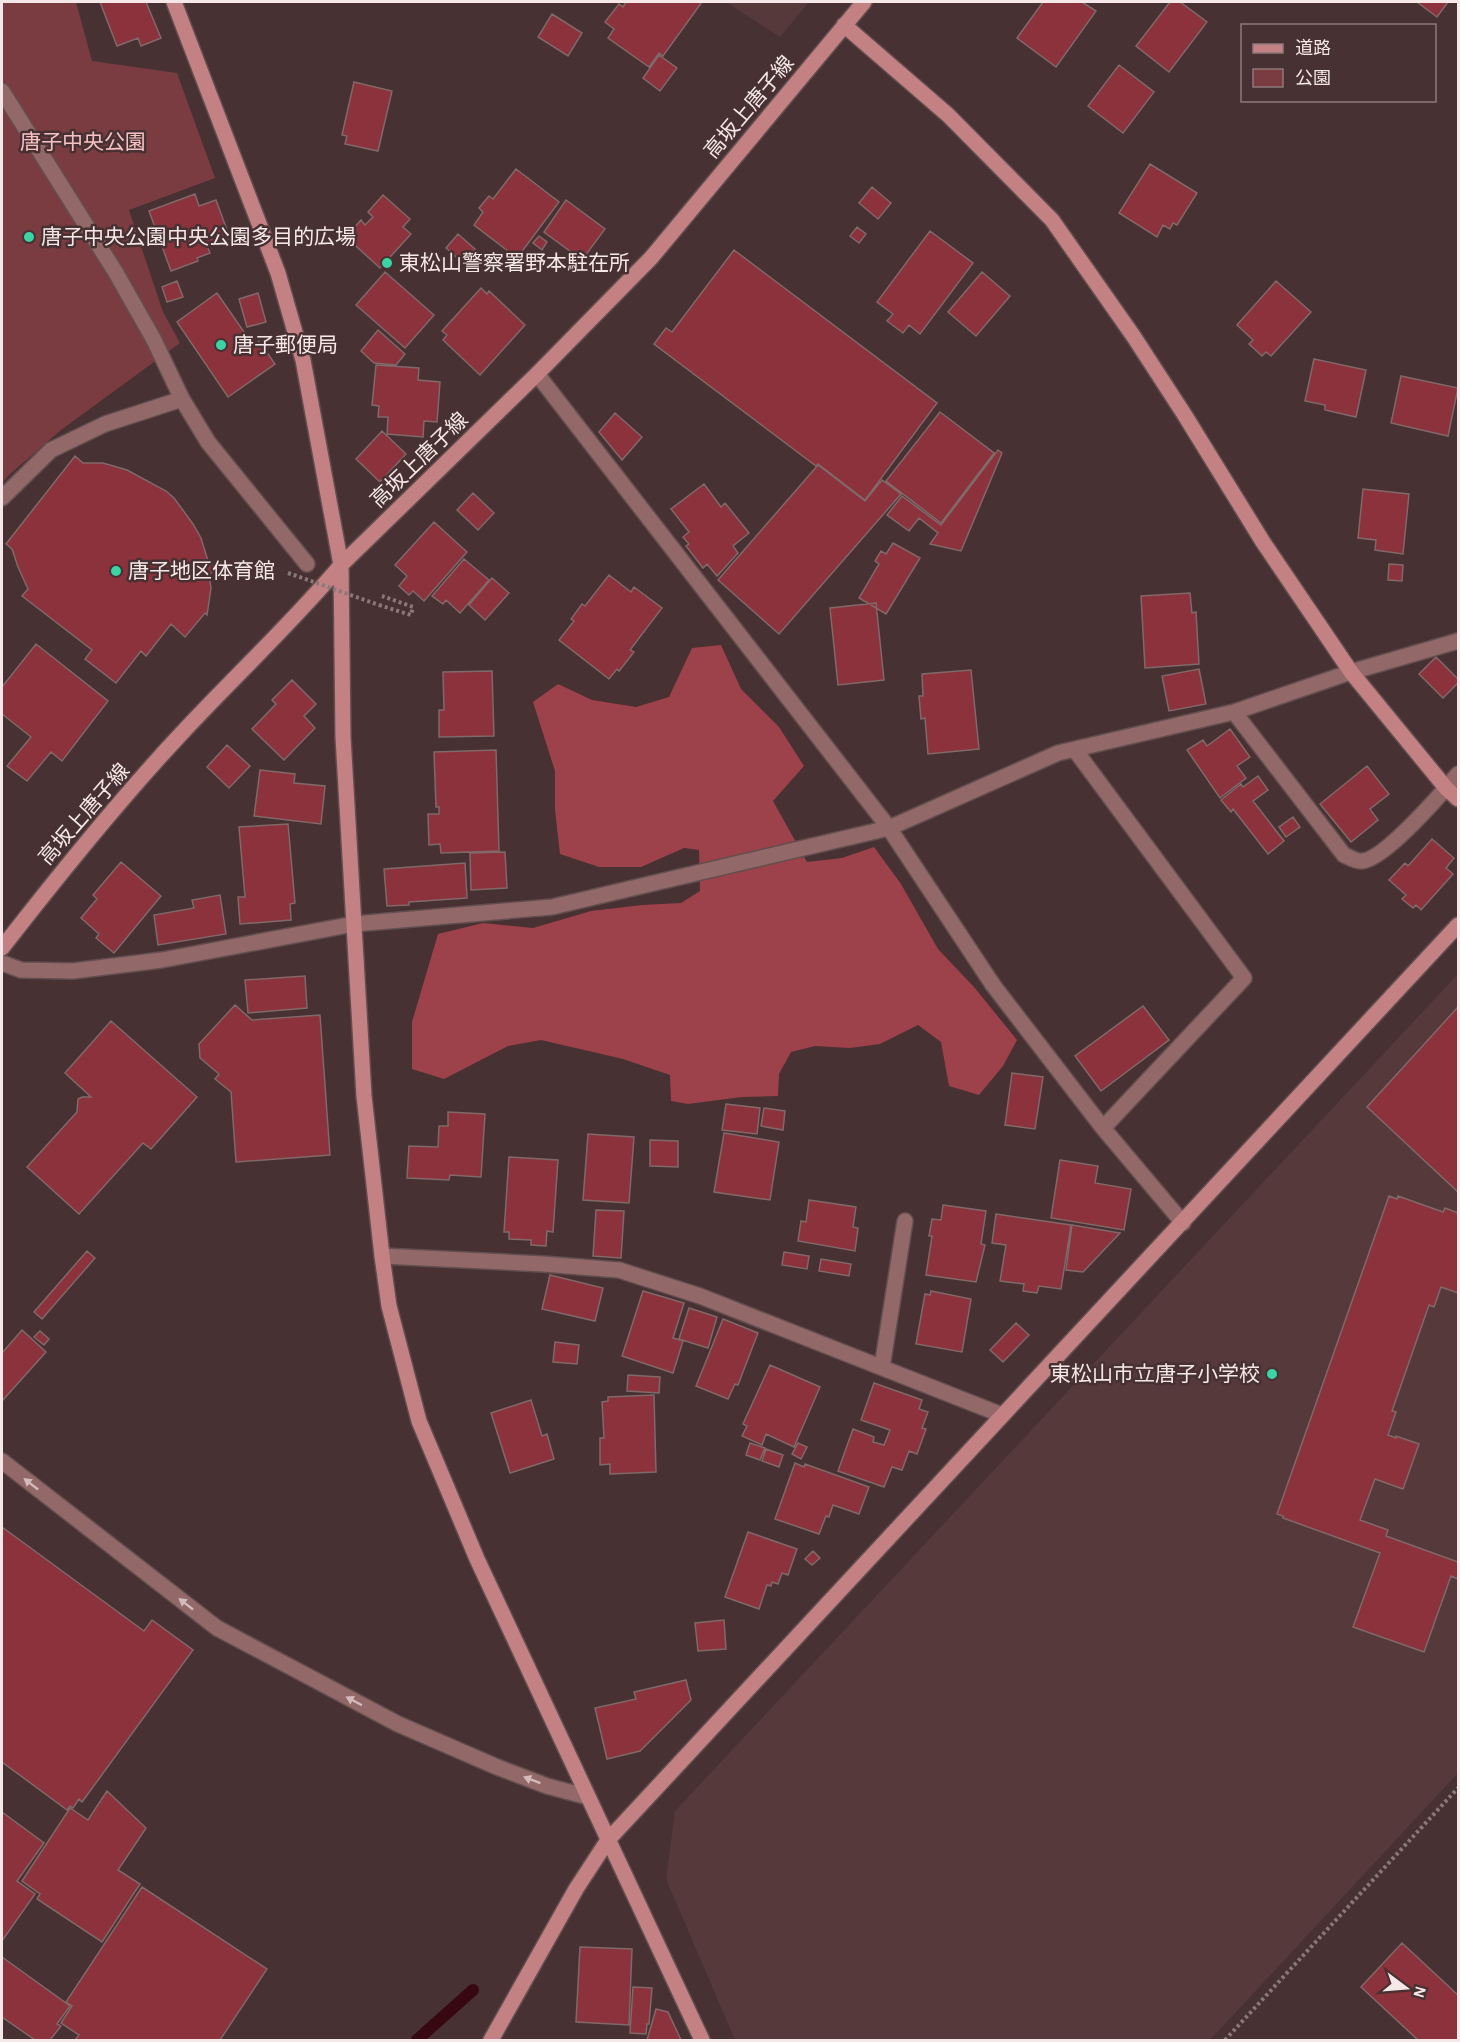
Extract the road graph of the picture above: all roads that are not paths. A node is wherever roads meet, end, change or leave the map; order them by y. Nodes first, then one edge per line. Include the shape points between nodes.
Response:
1 (174, 2) edge
2 (864, 2) edge
3 (844, 25) junction
4 (2, 90) edge
5 (537, 374) junction
6 (183, 399) junction
7 (2, 498) edge
8 (307, 564) dead end
9 (341, 565) junction
10 (1458, 641) edge
11 (1351, 672) junction
12 (1234, 711) junction
13 (1075, 750) junction
14 (1458, 774) edge
15 (1446, 788) junction
16 (1458, 799) edge
17 (889, 828) junction
18 (354, 924) junction
19 (1458, 925) edge
20 (2, 948) edge
21 (2, 963) edge
22 (1103, 1128) junction
23 (905, 1221) dead end
24 (1183, 1223) junction
25 (382, 1256) junction
26 (882, 1367) junction
27 (1002, 1415) junction
28 (2, 1461) edge
29 (588, 1797) junction
30 (608, 1840) junction
31 (490, 2040) edge
32 (702, 2040) edge

1 - 9 street via 278,273 303,360
2 - 3 street, 高坂上唐子線
3 - 5 street, 高坂上唐子線 via 651,258
3 - 11 street via 948,115 1052,220 1134,337 1263,542
4 - 6 street via 116,273
5 - 9 street, 高坂上唐子線
5 - 17 street
6 - 7 street via 105,424 51,450
6 - 8 street via 208,442
9 - 18 street via 343,737
9 - 20 street, 高坂上唐子線 via 179,736 60,873
10 - 11 street
11 - 12 street
11 - 15 street
12 - 13 street
12 - 15 street via 1344,855 1361,862 1376,857 1390,845
13 - 17 street via 1058,753
13 - 22 street via 1244,978
14 - 15 street
15 - 16 street
17 - 18 street via 552,907
17 - 22 street via 993,985
18 - 21 street via 117,967 21,970
18 - 25 street via 364,1096
19 - 24 street
22 - 24 street
23 - 26 street
24 - 27 street
25 - 26 street via 619,1270 700,1296
25 - 29 street via 389,1306 418,1421 477,1559
26 - 27 street
27 - 30 street
29 -> 28 street via 498,1767 398,1724 217,1628
29 - 30 street
30 - 31 street
30 - 32 street

